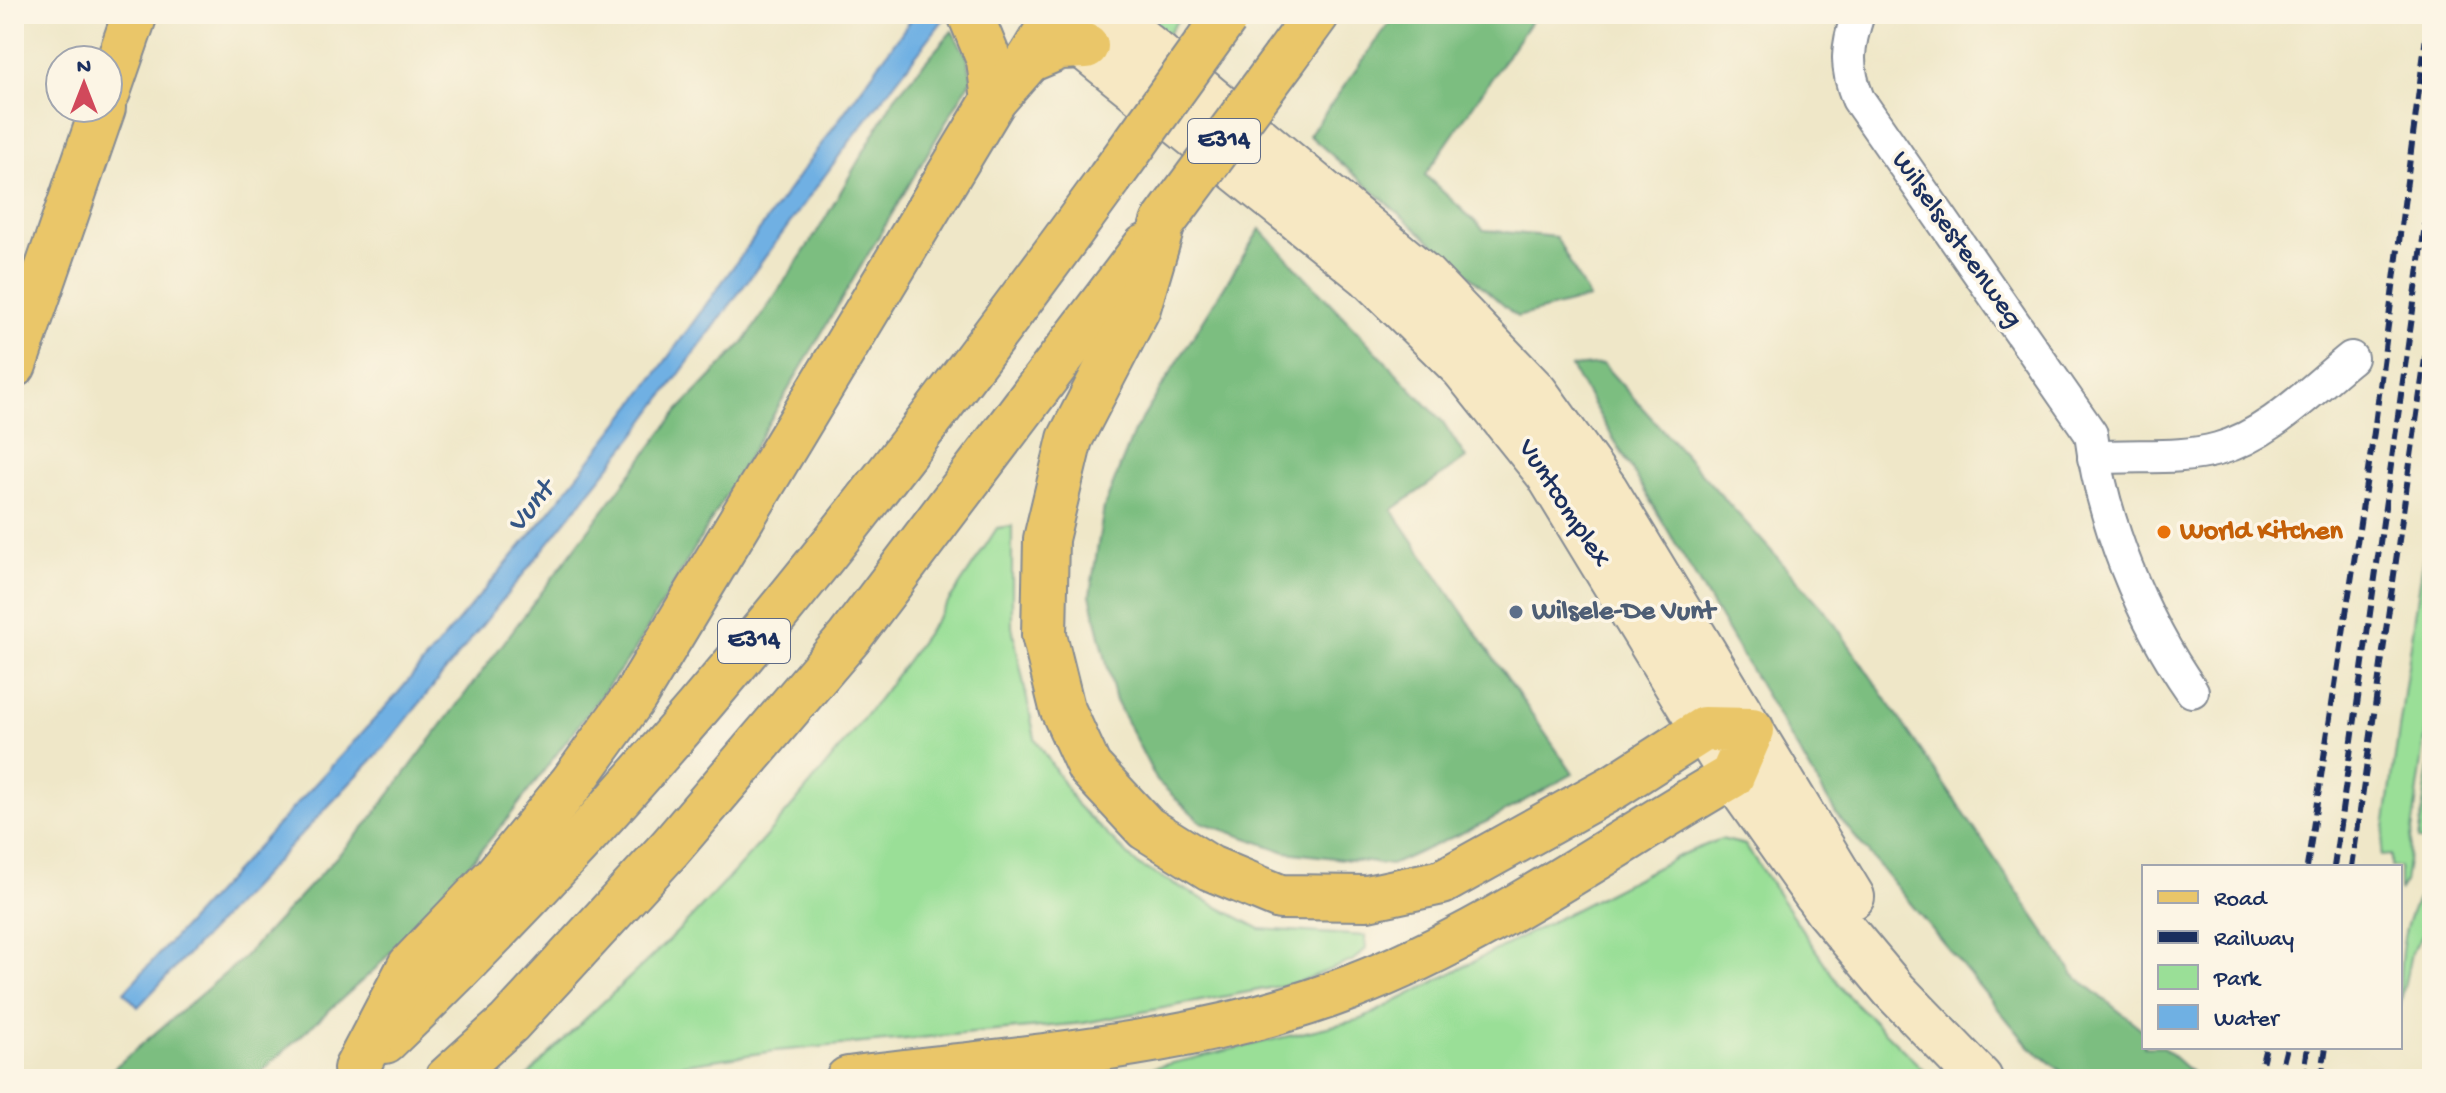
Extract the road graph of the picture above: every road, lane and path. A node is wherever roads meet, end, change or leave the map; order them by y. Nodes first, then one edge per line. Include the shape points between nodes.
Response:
1 (135, 14) edge
2 (970, 14) edge
3 (1317, 14) edge
4 (1858, 14) edge
5 (1226, 16) edge
6 (1069, 22) edge
7 (124, 46) edge
8 (994, 100) junction
9 (97, 124) edge
10 (1163, 223) junction
11 (2351, 358) dead end
12 (14, 365) edge
13 (2094, 458) junction
14 (2192, 691) dead end
15 (1704, 729) junction
16 (1752, 730) junction
17 (1732, 776) junction
18 (350, 1074) edge
19 (447, 1079) edge
20 (848, 1079) edge
21 (1980, 1079) edge
22 (2011, 1079) edge

1 - 7 main road
2 - 8 main road via 989,60
3 - 10 main road, E314, bridge
4 - 13 street, Wilselsesteenweg via 1847,48 1848,75 1858,99 2091,434
5 - 18 main road, E314, bridge via 1020,302 787,602 608,814 456,973
6 - 8 main road via 1060,47 1029,60
6 - 15 main road, Vuntcomplex via 1368,275 1463,368 1548,474
6 - 16 main road, Vuntcomplex via 1166,61 1424,276 1520,374 1605,489
8 - 18 main road via 635,696 496,876 410,966
9 - 12 main road
10 - 15 main road via 1138,308 1070,439 1046,539 1044,635 1062,708 1089,767 1146,828 1210,868 1280,897 1367,898 1442,882 1615,786
10 - 19 main road, E314 via 849,638 670,848 509,1023
11 - 13 street via 2238,442 2190,454
13 - 14 street, Wilselsesteenweg via 2146,614
15 - 16 main road
15 - 17 main road, Vuntcomplex
16 - 17 main road
16 - 22 main road, Vuntcomplex via 1838,879 1900,962
17 - 20 main road via 1468,935 1353,987 1263,1017 1175,1037
17 - 21 main road, Vuntcomplex via 1827,910 1893,989

